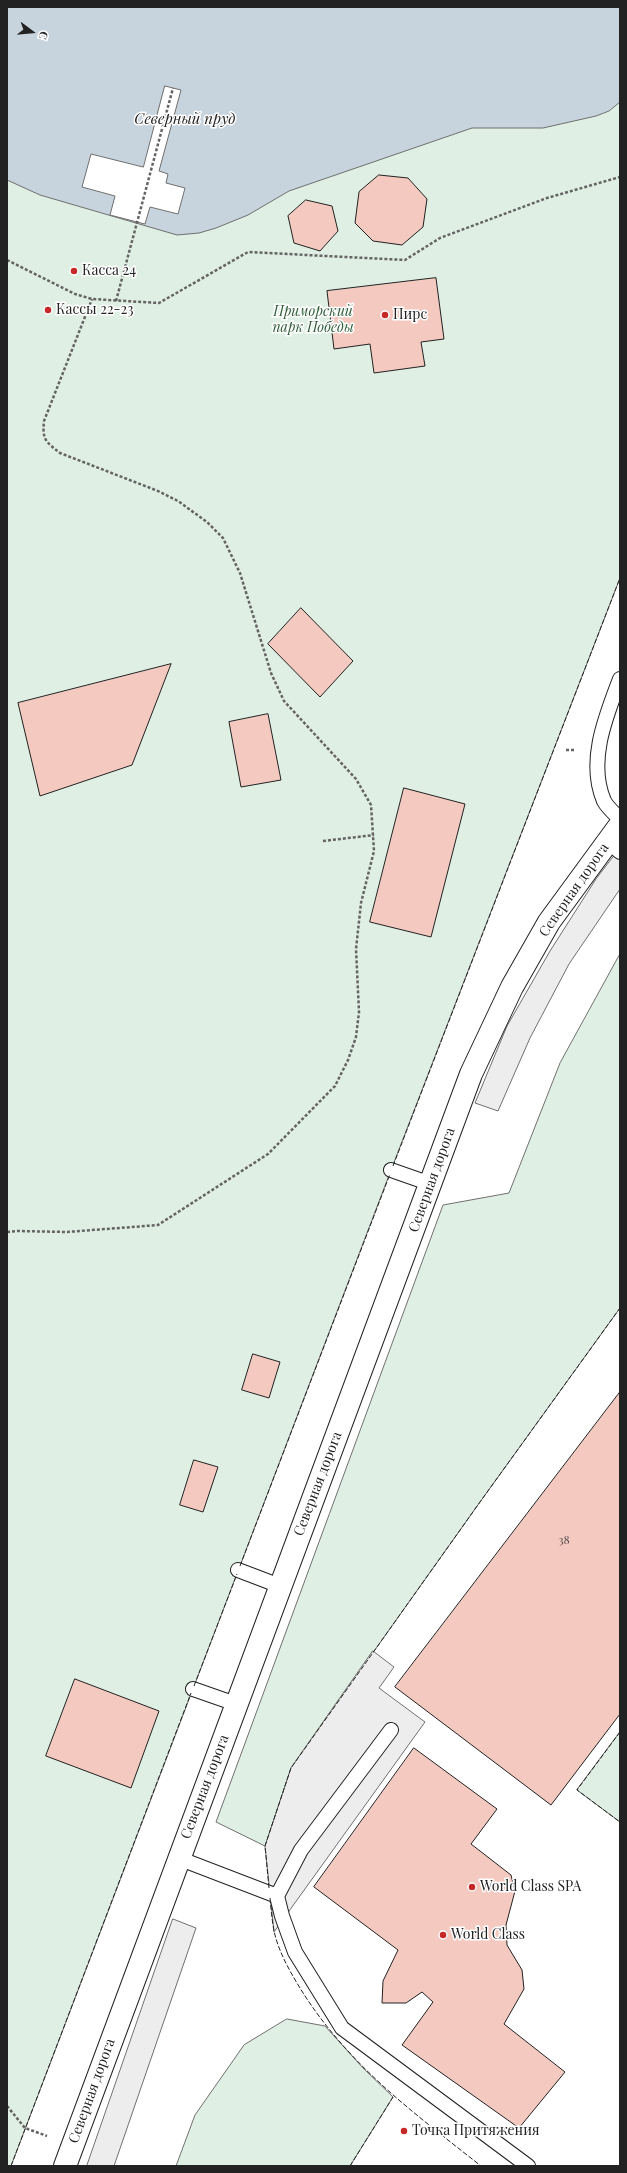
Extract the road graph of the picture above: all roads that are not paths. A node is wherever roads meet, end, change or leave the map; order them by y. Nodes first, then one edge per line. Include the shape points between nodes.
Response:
1 (620, 679) edge
2 (620, 820) edge
3 (616, 840) edge
4 (391, 1170) dead end
5 (431, 1184) junction
6 (238, 1570) dead end
7 (280, 1586) junction
8 (193, 1689) dead end
9 (236, 1704) junction
10 (391, 1730) dead end
11 (178, 1858) junction
12 (277, 1896) junction
13 (65, 2166) edge
14 (528, 2166) edge

1 - 2 lane via 603,723 597,776 604,802
3 - 5 street, Северная дорога via 549,922 512,987 471,1074
4 - 5 lane
5 - 7 street, Северная дорога
6 - 7 lane
7 - 9 street, Северная дорога
8 - 9 lane
9 - 11 street, Северная дорога
10 - 12 lane via 301,1850
11 - 12 lane
11 - 13 street, Северная дорога
12 - 14 lane via 295,1952 342,2028

